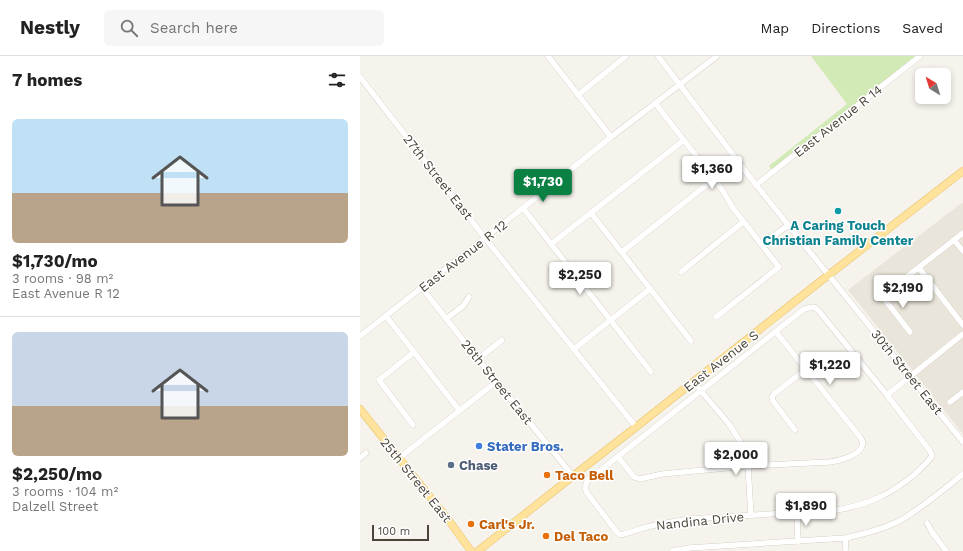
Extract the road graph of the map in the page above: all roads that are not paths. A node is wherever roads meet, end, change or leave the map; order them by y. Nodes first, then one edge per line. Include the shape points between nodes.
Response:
1 (548, 56) edge
2 (626, 56) edge
3 (658, 56) edge
4 (717, 56) edge
5 (920, 56) edge
6 (360, 77) edge
7 (680, 85) junction
8 (578, 95) junction
9 (655, 103) junction
10 (611, 137) junction
11 (684, 140) junction
12 (963, 171) edge
13 (714, 179) junction
14 (756, 185) junction
15 (523, 208) junction
16 (591, 213) junction
17 (743, 222) junction
18 (788, 224) junction
19 (963, 233) edge
20 (486, 238) junction
21 (954, 240) junction
22 (551, 244) junction
23 (762, 245) junction
24 (963, 251) edge
25 (622, 252) junction
26 (919, 268) junction
27 (681, 272) dead end
28 (829, 275) junction
29 (422, 288) junction
30 (650, 289) junction
31 (469, 297) dead end
32 (386, 316) junction
33 (716, 317) dead end
34 (446, 319) junction
35 (610, 320) junction
36 (963, 325) edge
37 (776, 332) junction
38 (910, 332) dead end
39 (963, 334) edge
40 (360, 336) edge
41 (502, 340) dead end
42 (691, 341) dead end
43 (574, 349) junction
44 (414, 352) junction
45 (478, 359) junction
46 (806, 369) junction
47 (651, 372) dead end
48 (911, 377) junction
49 (496, 382) junction
50 (694, 382) junction
51 (701, 391) junction
52 (963, 392) edge
53 (887, 395) junction
54 (950, 402) dead end
55 (360, 409) edge
56 (459, 410) junction
57 (413, 425) dead end
58 (636, 428) junction
59 (795, 430) dead end
60 (963, 442) edge
61 (366, 453) dead end
62 (618, 456) junction
63 (360, 458) edge
64 (399, 458) junction
65 (748, 466) junction
66 (963, 474) edge
67 (573, 476) junction
68 (797, 513) junction
69 (751, 515) junction
70 (927, 523) dead end
71 (620, 535) joint
72 (845, 538) junction
73 (798, 541) junction
74 (472, 551) edge
75 (478, 551) edge
76 (672, 551) edge
77 (846, 551) edge
78 (946, 551) edge

1 - 8 street
2 - 8 street
3 - 7 street, 30th Street East
4 - 7 street, East Avenue R 12
5 - 14 street, East Avenue R 14
6 - 20 street, 27th Street East
7 - 9 street, East Avenue R 12
7 - 14 street, 30th Street East
8 - 10 street
9 - 10 street, East Avenue R 12
9 - 11 street
10 - 15 street, East Avenue R 12
11 - 13 street
11 - 16 street
12 - 28 main road, East Avenue S
13 - 17 street
13 - 25 street
14 - 18 street, 30th Street East
15 - 20 street, East Avenue R 12
15 - 22 street
16 - 22 street
16 - 25 street
17 - 23 street
17 - 27 street
18 - 23 street
18 - 28 street, 30th Street East
19 - 21 street
20 - 29 street, East Avenue R 12
20 - 43 street, 27th Street East
21 - 24 street
21 - 26 street
22 - 35 street
23 - 33 street via 779,267
25 - 30 street
26 - 36 street
26 - 38 street via 882,296
28 - 48 street, 30th Street East
28 - 50 main road, East Avenue S
29 - 32 street, East Avenue R 12
29 - 34 street, 26th Street East
30 - 35 street
30 - 42 street
31 - 34 street via 463,306
32 - 40 street, East Avenue R 12
32 - 44 street
34 - 45 street, 26th Street East
35 - 43 street
35 - 47 street
37 - 46 street
37 - 51 street, East Avenue S
37 - 53 street, East Avenue S via 804,310 814,307
39 - 48 street
41 - 45 street
43 - 58 street, 27th Street East
44 - 56 street
44 - 57 street via 379,380
45 - 49 street, 26th Street East
46 - 59 street via 772,397
46 - 65 street via 860,437 862,447 851,456 830,462
48 - 53 street
48 - 60 street, 30th Street East
49 - 56 street
49 - 67 street, 26th Street East
50 - 51 street
50 - 58 main road, East Avenue S
51 - 62 street, East Avenue S
51 - 65 street via 729,424 741,443 746,451
52 - 54 street
53 - 68 street, Nandina Drive via 930,451 932,456 928,462 906,482 870,502 837,510
55 - 64 main road, 25th Street East
56 - 64 street
58 - 67 main road, East Avenue S
61 - 63 street
62 - 65 street via 634,477 640,479 662,474
62 - 71 street, East Avenue S via 587,481 585,488
64 - 74 main road, 25th Street East
65 - 69 street
66 - 72 street via 900,520 871,532
67 - 75 main road, East Avenue S
68 - 69 street, Nandina Drive
68 - 73 street
69 - 71 street, Nandina Drive via 668,522
70 - 78 street
72 - 73 street
72 - 77 street
73 - 76 street

